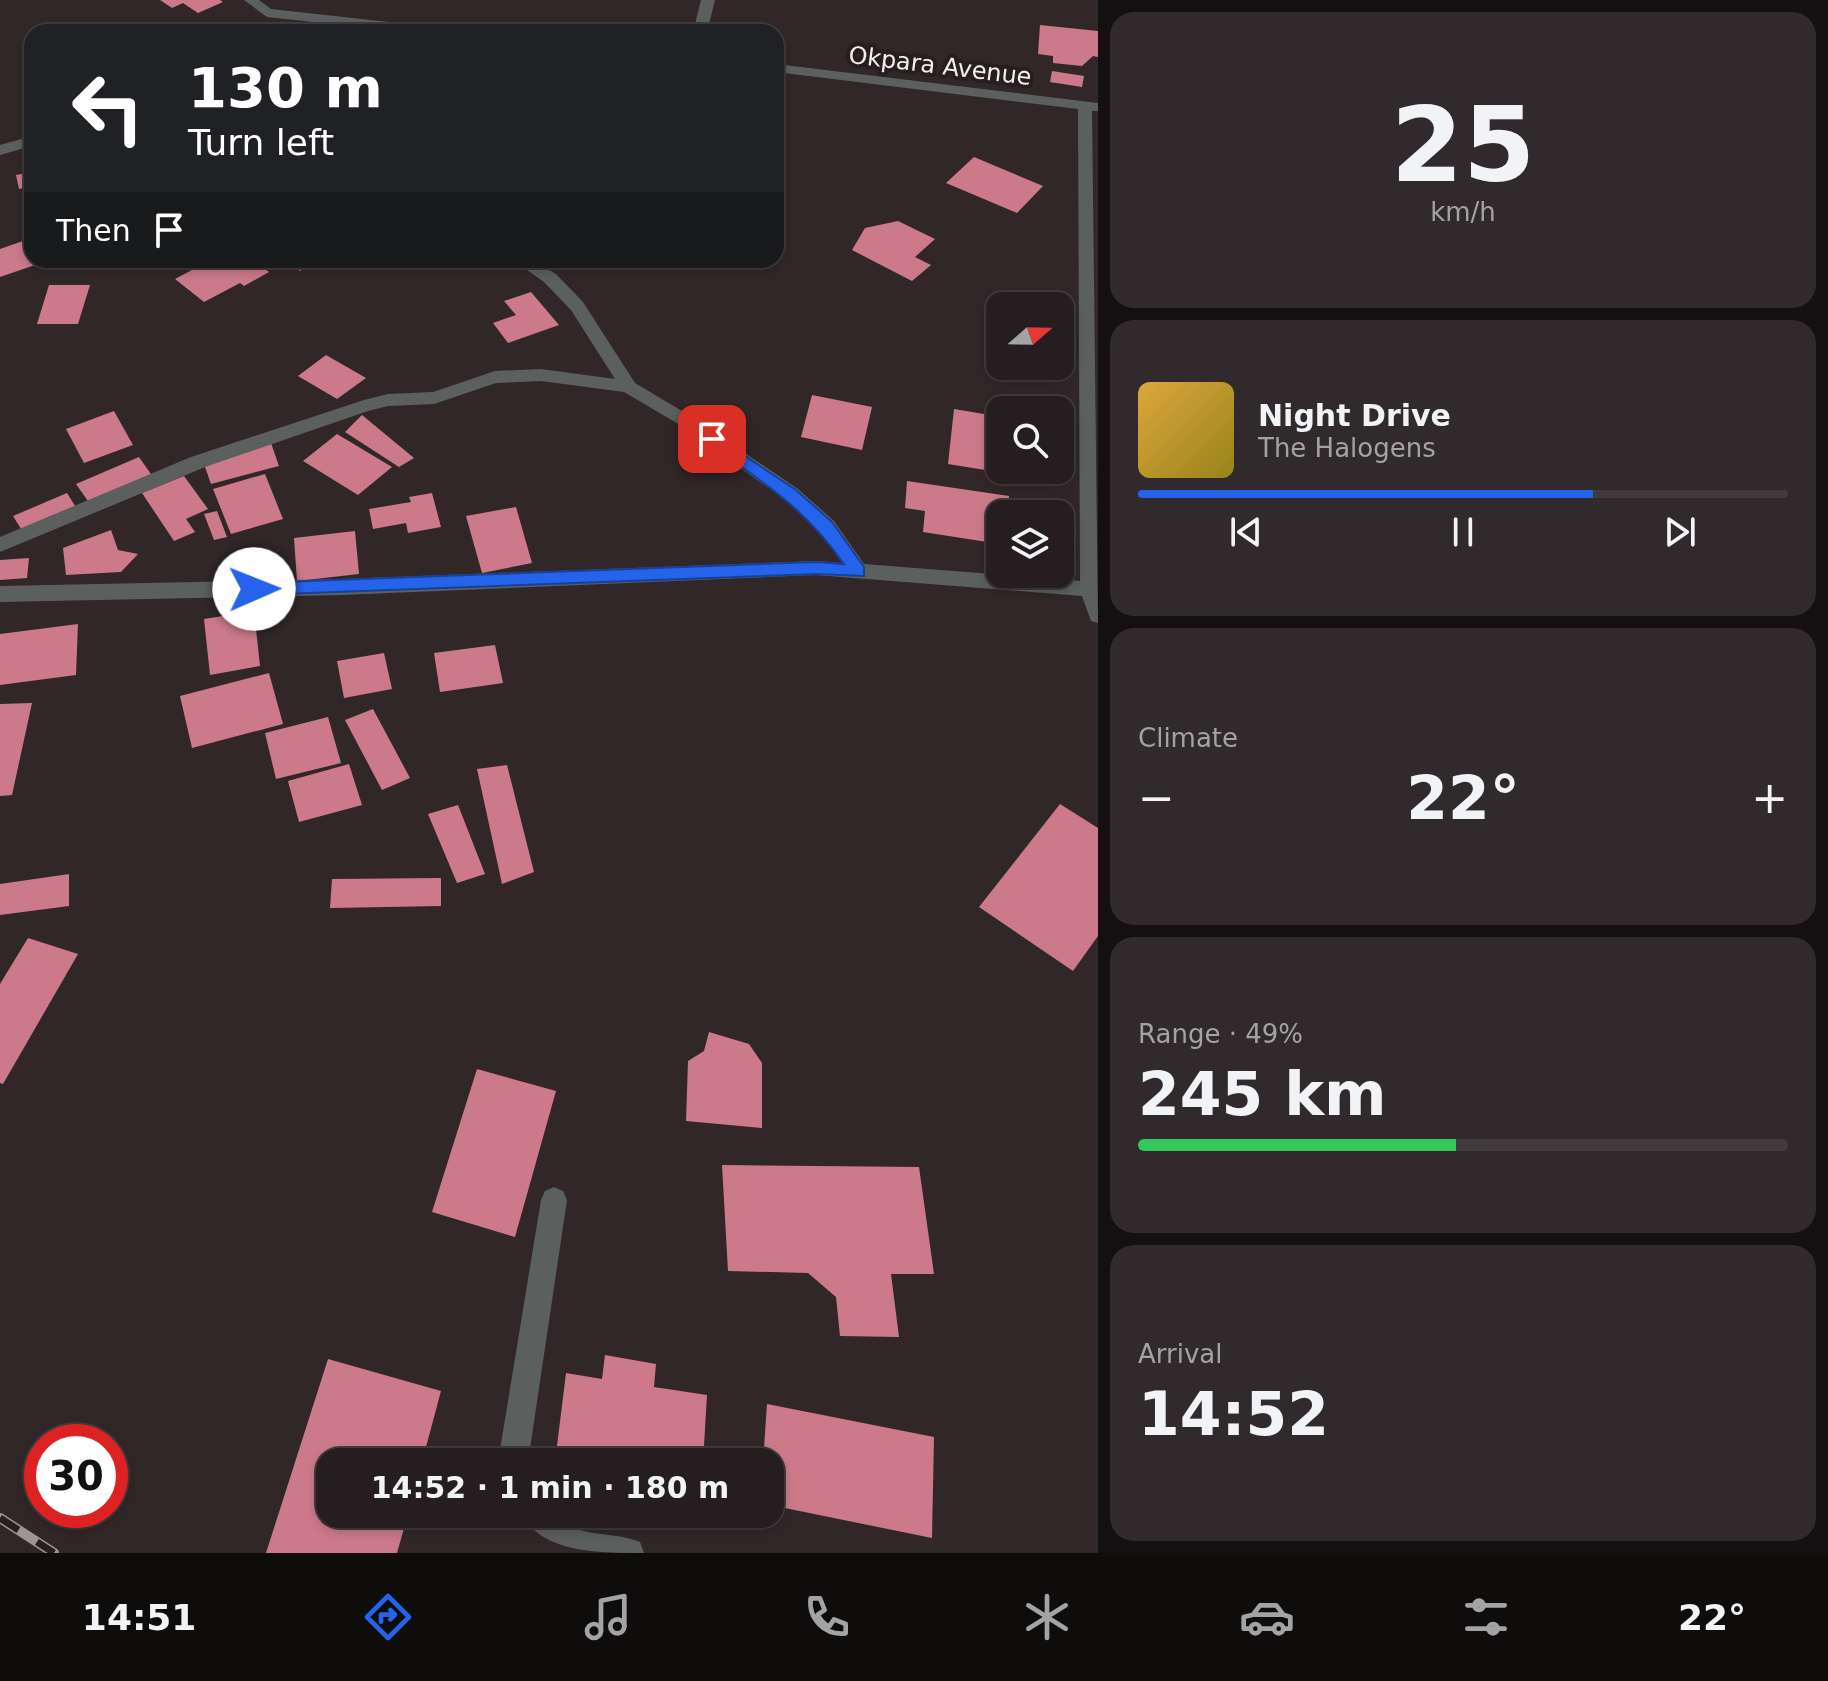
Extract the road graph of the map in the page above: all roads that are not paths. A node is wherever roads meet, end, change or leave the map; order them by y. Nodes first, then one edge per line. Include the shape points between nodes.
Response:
1 (251, 0) edge
2 (708, 0) edge
3 (267, 13) junction
4 (266, 24) edge
5 (369, 24) edge
6 (702, 24) edge
7 (784, 69) edge
8 (1092, 106) edge
9 (24, 143) edge
10 (0, 150) edge
11 (534, 268) edge
12 (628, 387) junction
13 (0, 545) edge
14 (858, 571) junction
15 (1094, 590) edge
16 (0, 594) edge
17 (1098, 615) edge
18 (554, 1200) dead end
19 (515, 1448) edge
20 (548, 1528) edge
21 (629, 1553) edge

1 - 3 street
2 - 6 street
3 - 4 street
3 - 5 street
7 - 8 street, Okpara Avenue
8 - 15 street
9 - 10 street
11 - 12 street via 577,306
12 - 13 street via 541,375 495,377 434,398 364,406 198,462
12 - 14 street via 791,494 827,526
14 - 15 street
14 - 16 street via 816,568
15 - 17 street
18 - 19 street
20 - 21 street via 590,1549

